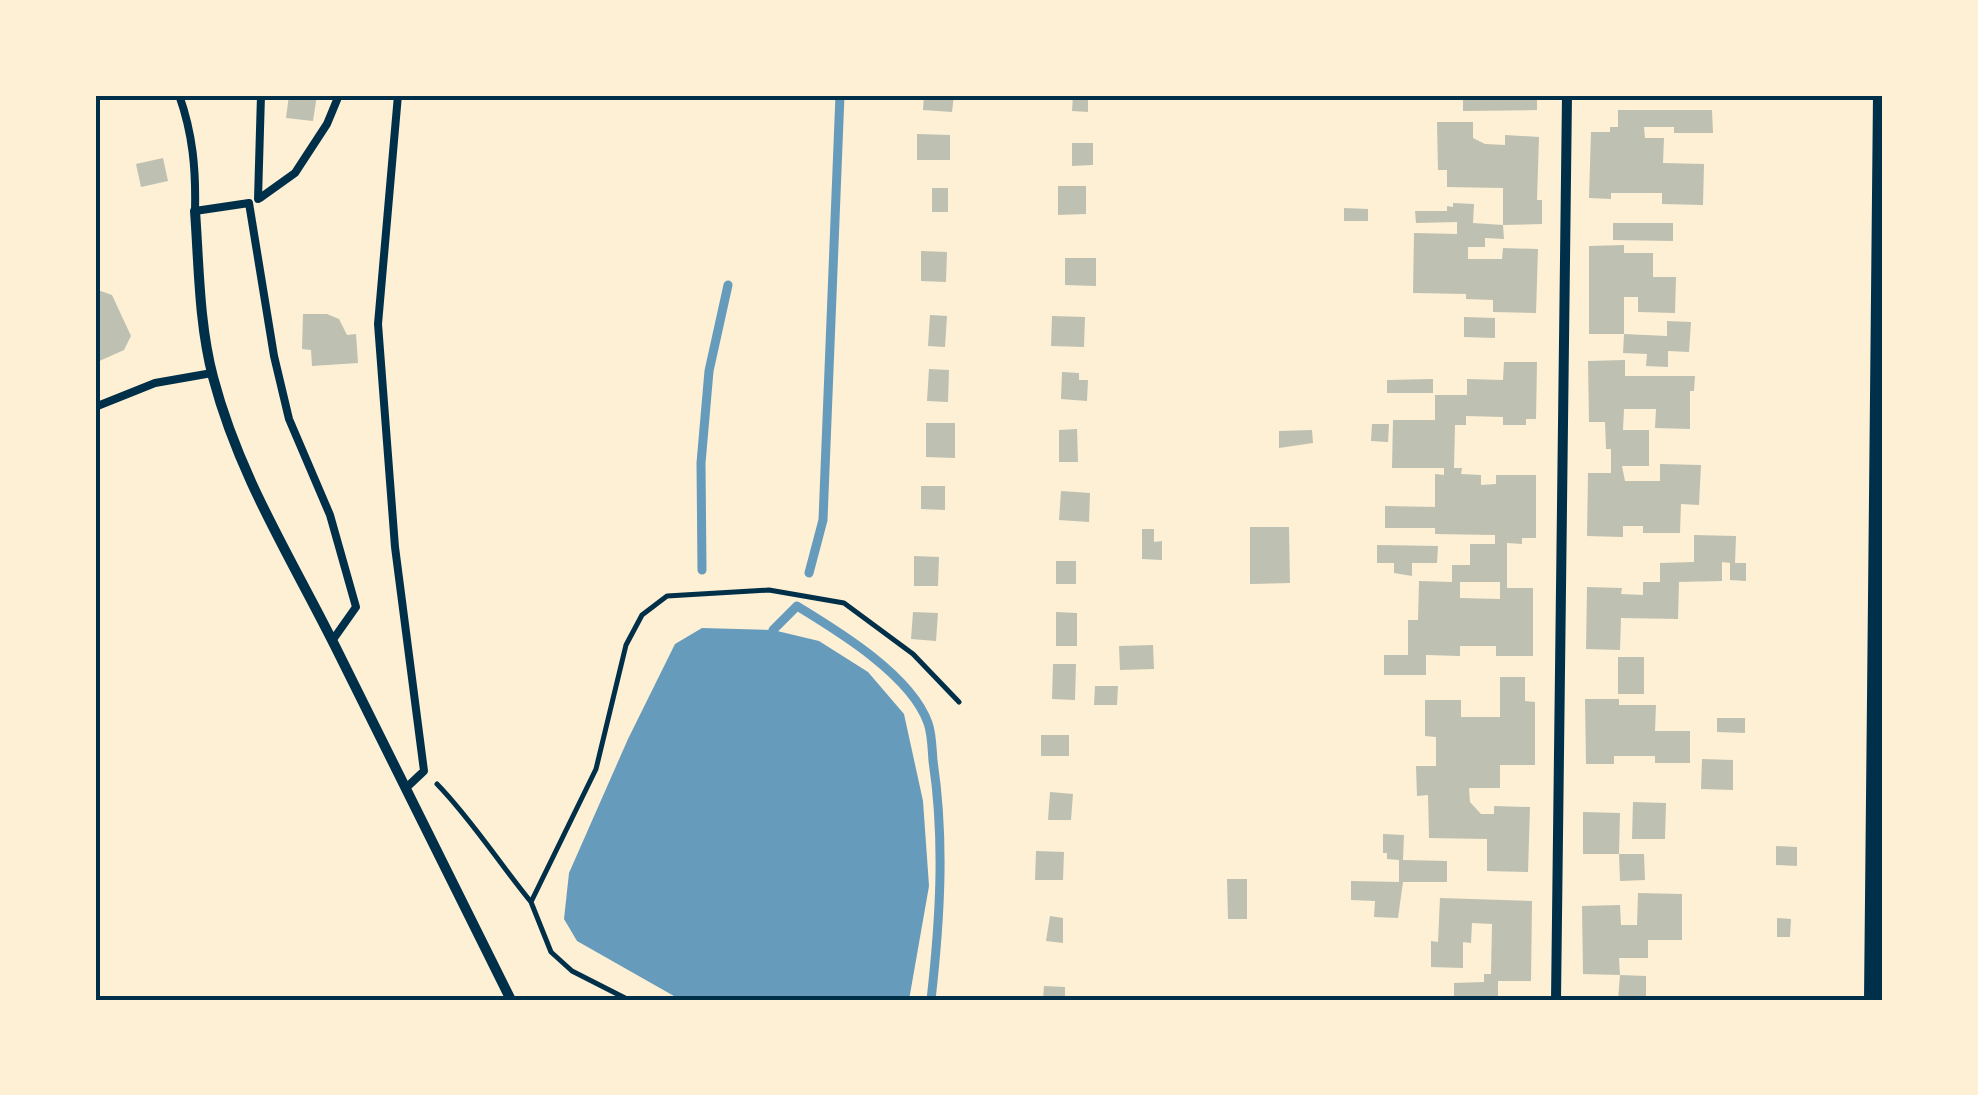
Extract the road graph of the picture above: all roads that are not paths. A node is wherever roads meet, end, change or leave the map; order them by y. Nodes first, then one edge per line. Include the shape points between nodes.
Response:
1 (179, 95) edge
2 (262, 95) edge
3 (339, 95) edge
4 (398, 95) edge
5 (1567, 95) edge
6 (1882, 95) edge
7 (260, 198) junction
8 (250, 203) junction
9 (195, 211) junction
10 (212, 374) junction
11 (95, 407) edge
12 (332, 641) junction
13 (406, 788) junction
14 (511, 1000) edge
15 (1556, 1000) edge
16 (1873, 1000) edge

1 - 9 lane via 191,128
2 - 7 lane
3 - 7 lane via 296,172
4 - 13 lane via 378,324 395,547 424,771
5 - 15 street
6 - 16 street
7 - 8 lane
8 - 9 lane
8 - 12 lane via 289,419 330,515 356,607
9 - 10 street
10 - 11 lane via 155,384
10 - 12 street via 276,540
12 - 13 street
13 - 14 street

